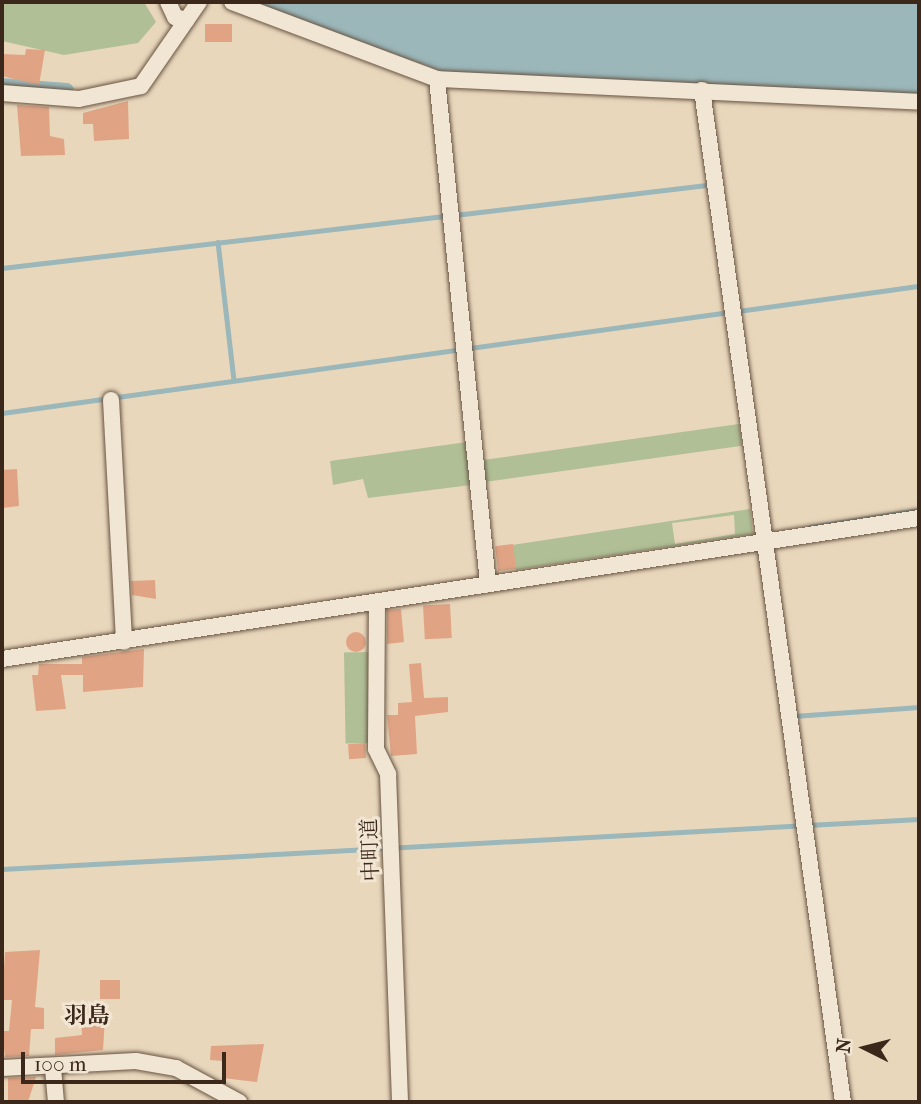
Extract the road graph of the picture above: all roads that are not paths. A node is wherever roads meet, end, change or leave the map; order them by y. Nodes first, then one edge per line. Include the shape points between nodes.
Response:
1 (168, 2) edge
2 (199, 2) edge
3 (232, 2) edge
4 (182, 19) junction
5 (437, 79) junction
6 (702, 90) junction
7 (2, 93) edge
8 (919, 102) edge
9 (111, 400) dead end
10 (919, 518) edge
11 (761, 537) junction
12 (488, 579) junction
13 (377, 602) junction
14 (124, 642) junction
15 (2, 659) edge
16 (2, 1068) edge
17 (53, 1071) junction
18 (56, 1102) edge
19 (239, 1102) edge
20 (400, 1102) edge
21 (843, 1102) edge

1 - 4 street
2 - 4 street
3 - 5 street
4 - 7 street via 141,86 79,99
5 - 6 street
5 - 12 street
6 - 8 street
6 - 11 street
9 - 14 street
10 - 11 street
11 - 12 street
11 - 21 street
12 - 13 street
13 - 14 street
13 - 20 street, 中町道 via 379,645 373,656 391,850
14 - 15 street
16 - 17 street
17 - 18 street
17 - 19 street via 136,1060 176,1068

